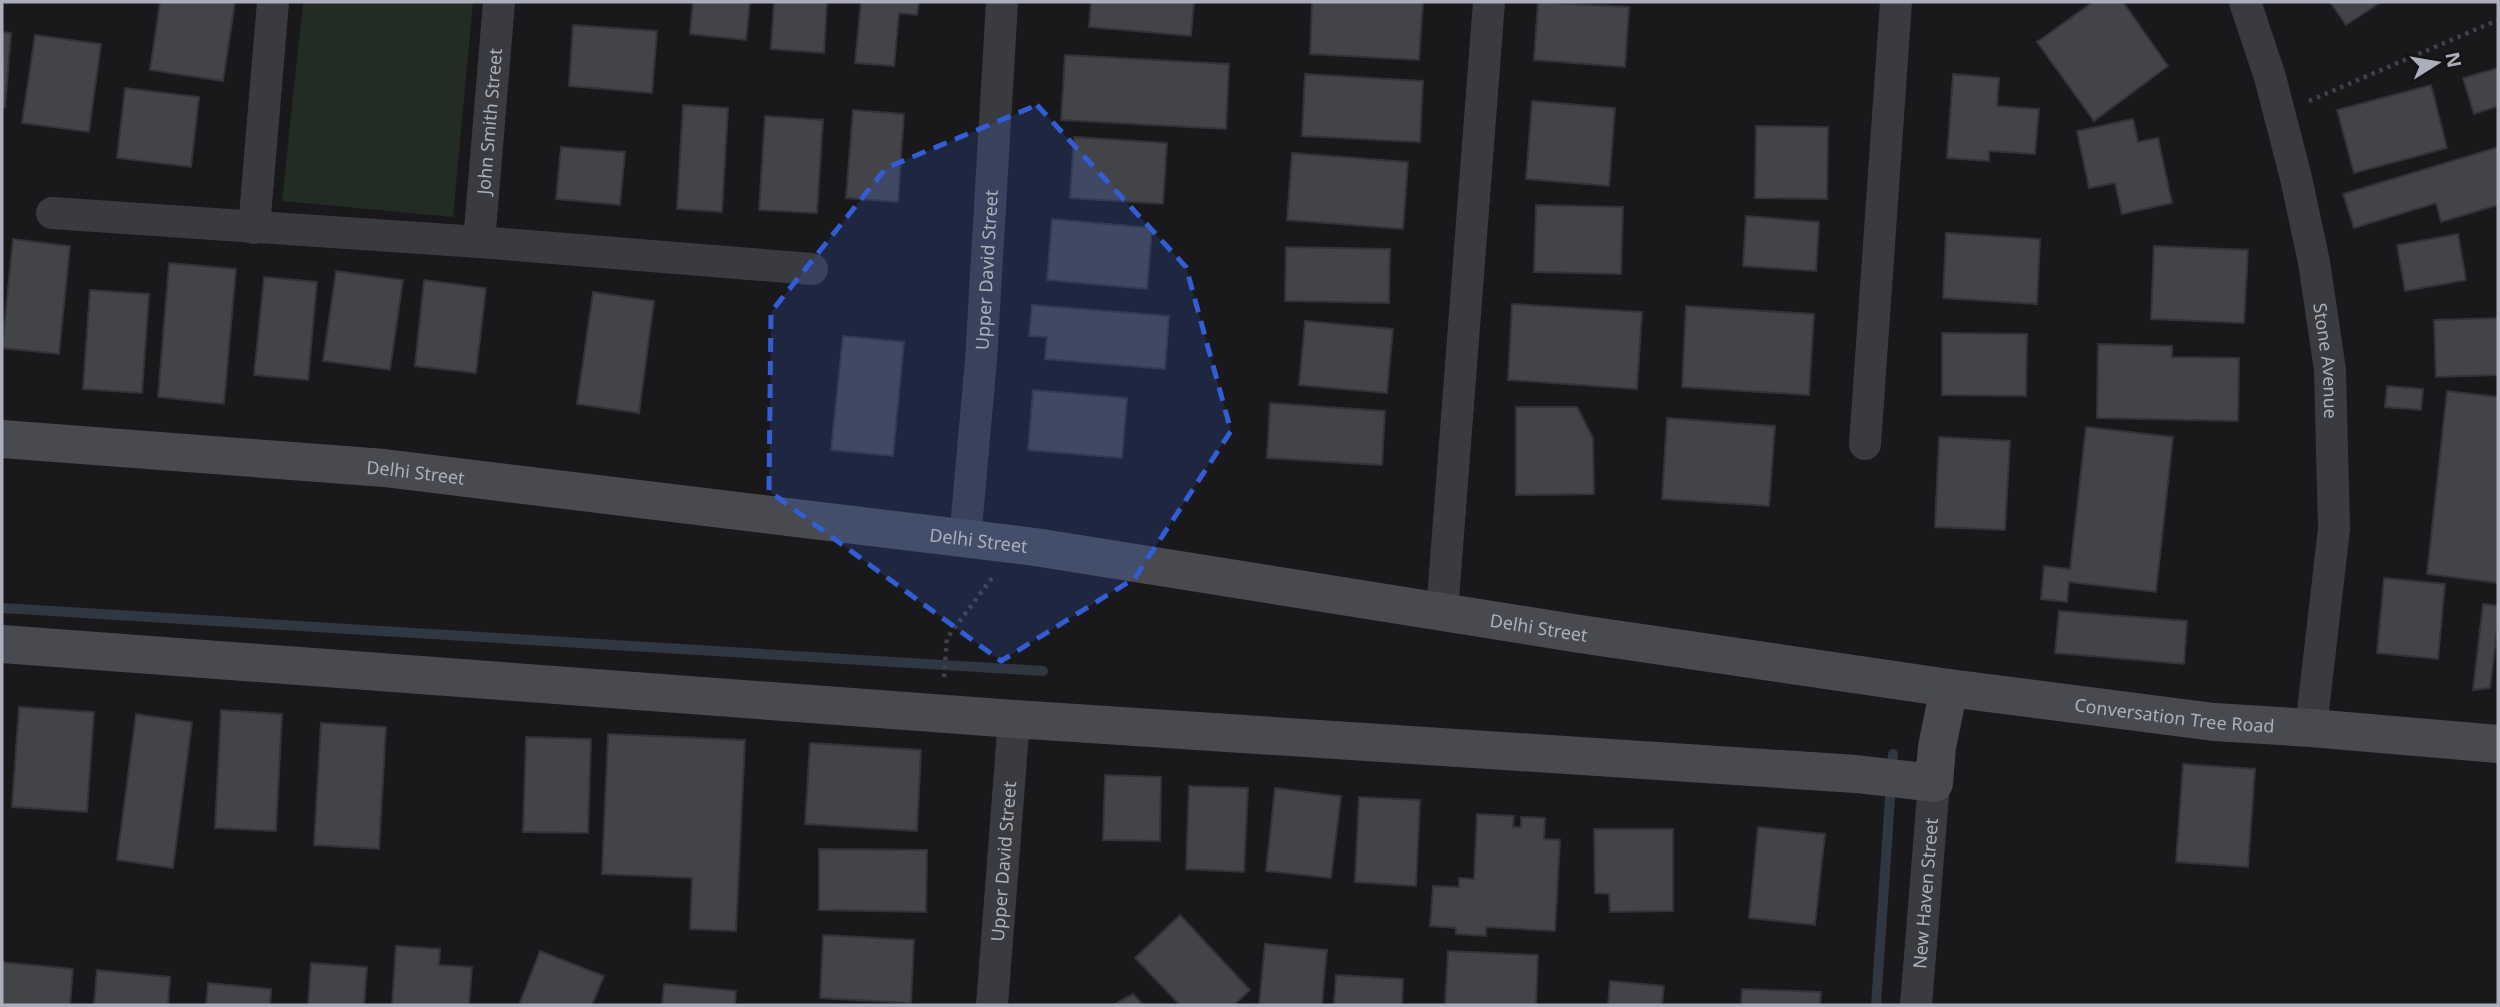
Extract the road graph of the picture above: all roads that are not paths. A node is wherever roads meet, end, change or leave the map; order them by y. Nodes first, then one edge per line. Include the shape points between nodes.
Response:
1 (273, 2) edge
2 (499, 2) edge
3 (1002, 2) edge
4 (1489, 2) edge
5 (1896, 2) edge
6 (2245, 2) edge
7 (52, 213) dead end
8 (254, 228) junction
9 (480, 242) junction
10 (812, 269) dead end
11 (2, 439) edge
12 (1864, 444) dead end
13 (981, 541) junction
14 (1442, 612) junction
15 (2, 644) edge
16 (1949, 688) junction
17 (1014, 719) junction
18 (2311, 728) junction
19 (2498, 744) edge
20 (1923, 781) junction
21 (992, 1005) edge
22 (1916, 1005) edge

1 - 8 street
2 - 9 street, John Smith Street
3 - 13 street, Upper David Street via 981,360
4 - 14 street
5 - 12 street
6 - 18 street, Stone Avenue via 2279,114 2314,262 2330,370 2334,529
7 - 8 street
8 - 9 street
9 - 10 street
11 - 13 street, Delhi Street via 384,468
13 - 14 street, Delhi Street
14 - 16 street, Delhi Street
15 - 17 street
16 - 18 street, Conversation Tree Road via 2214,722
16 - 20 street via 1937,747
17 - 20 street
17 - 21 street, Upper David Street
18 - 19 street, Conversation Tree Road
20 - 22 street, New Haven Street

